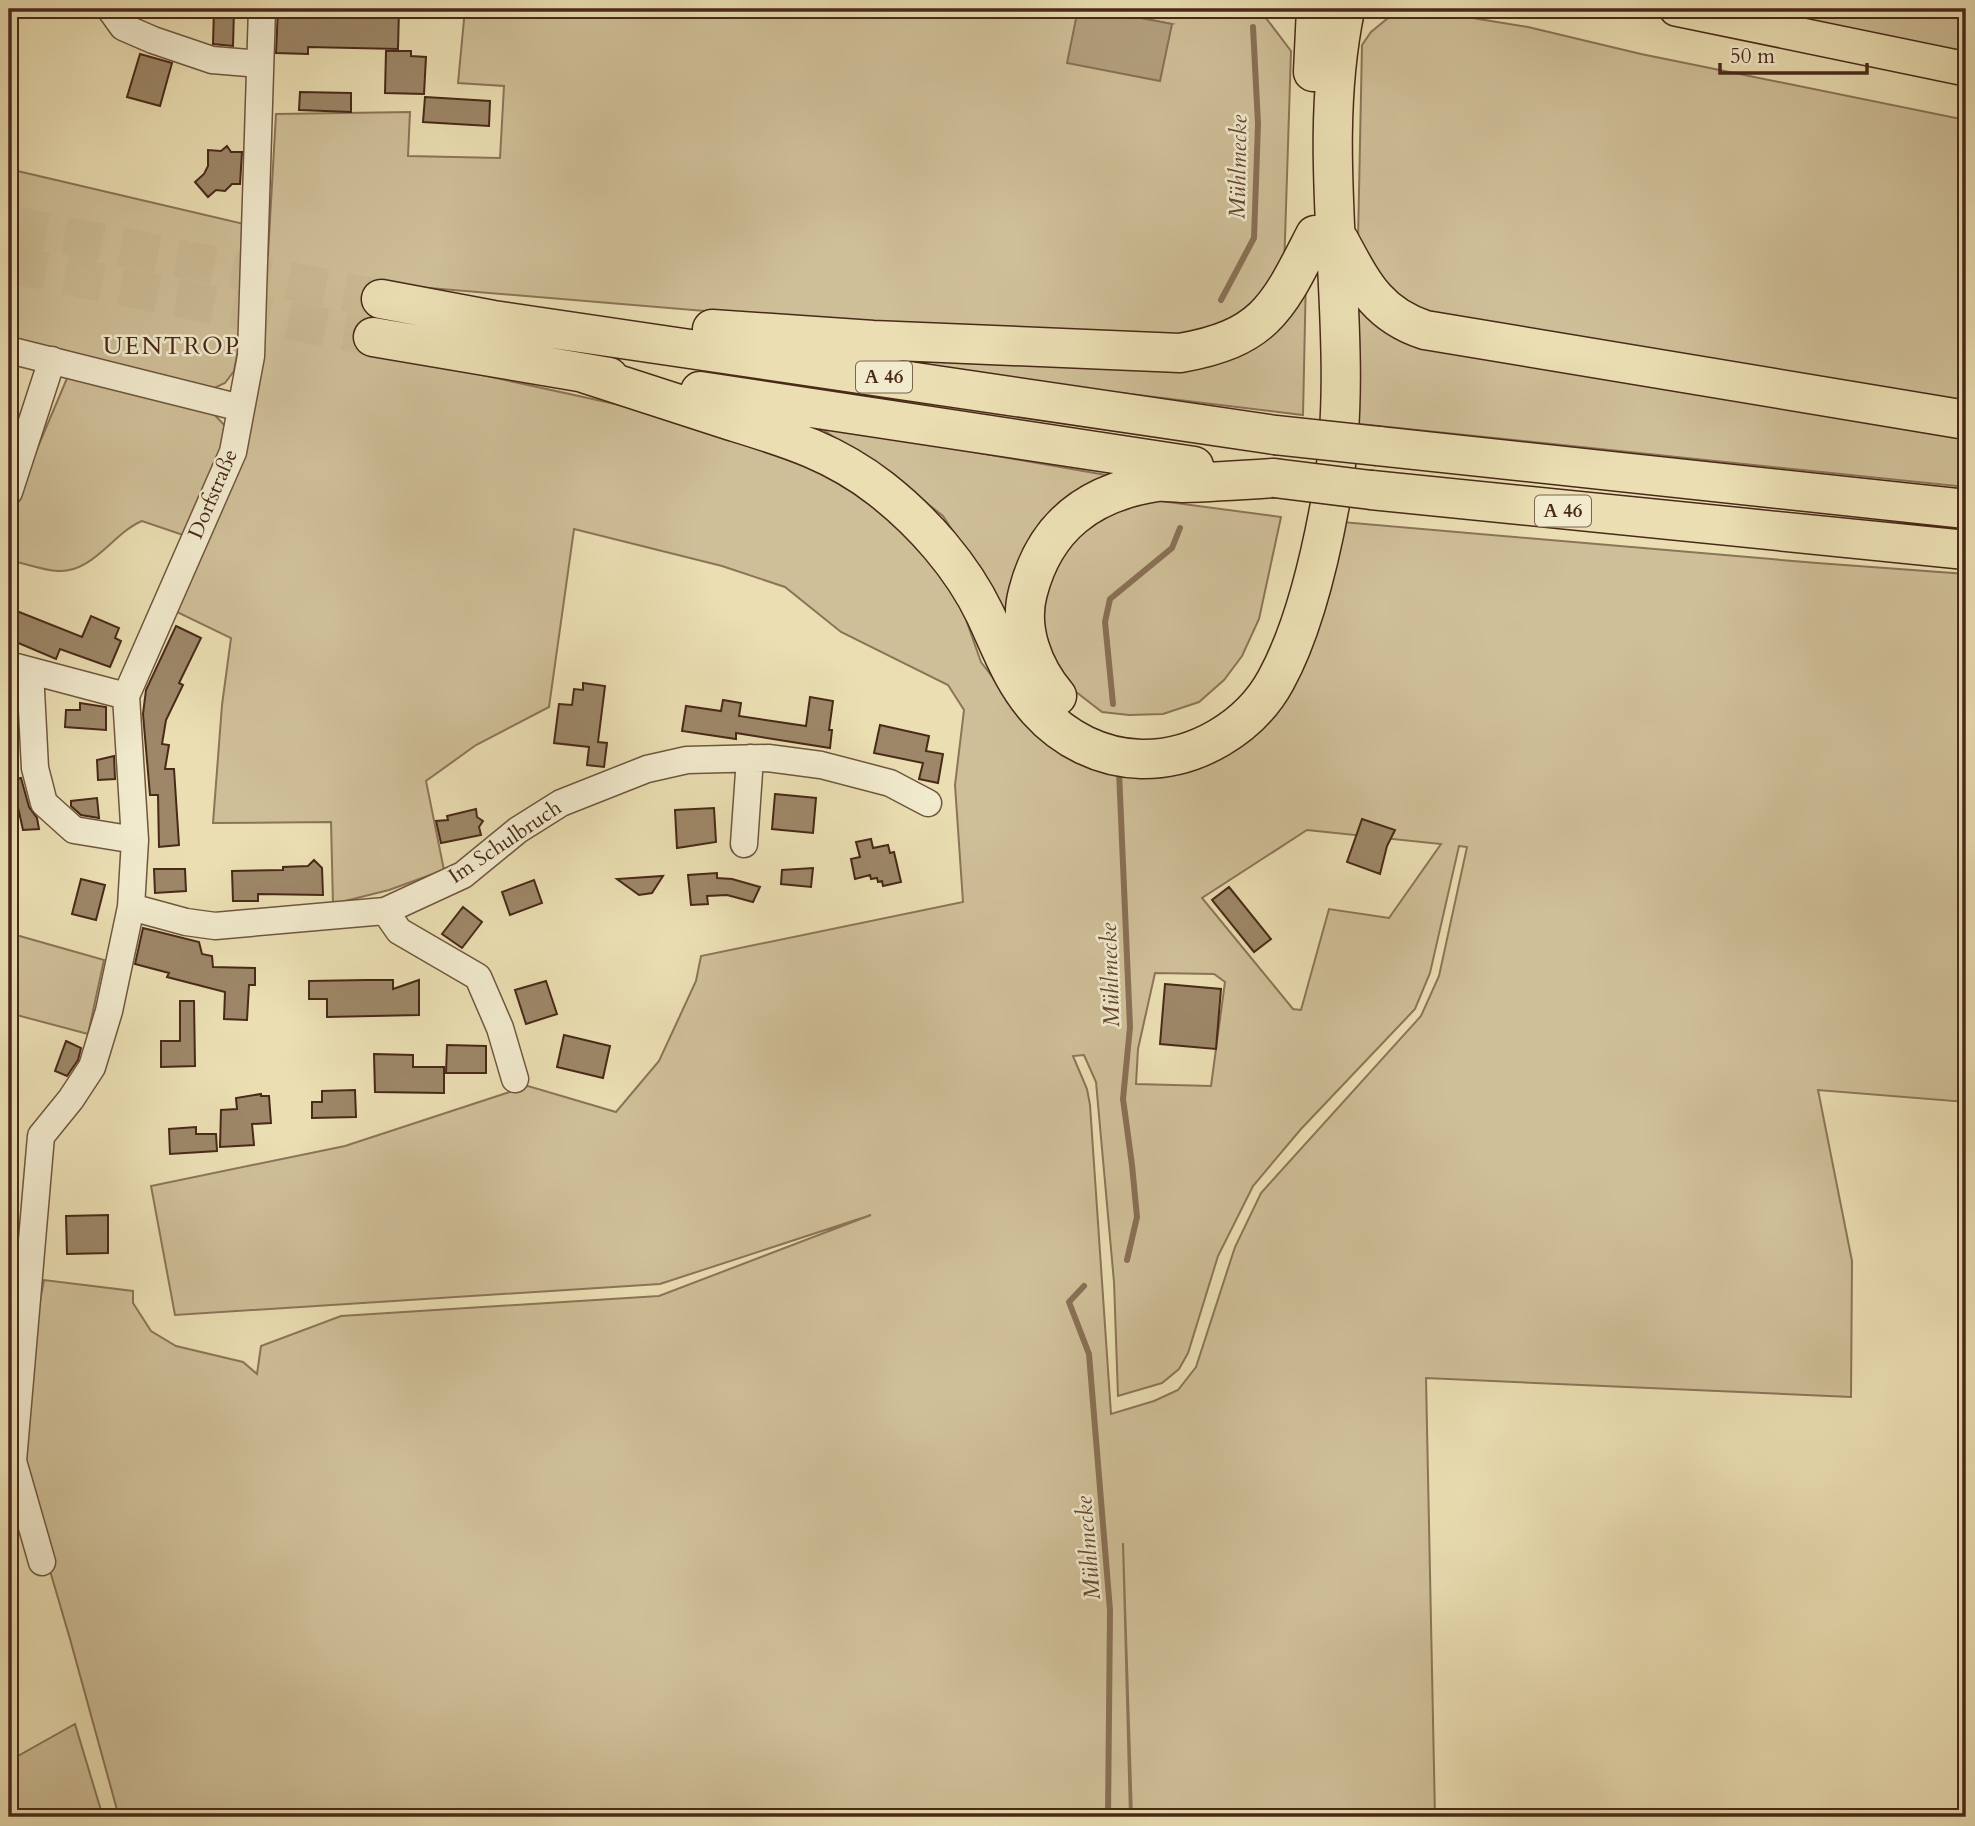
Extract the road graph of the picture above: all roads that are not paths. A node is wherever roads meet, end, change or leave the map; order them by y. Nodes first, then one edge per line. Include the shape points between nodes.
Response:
1 (110, 9) edge
2 (262, 9) edge
3 (1316, 9) edge
4 (1327, 9) edge
5 (1346, 9) edge
6 (1676, 9) edge
7 (260, 64) junction
8 (1966, 69) edge
9 (1325, 234) junction
10 (381, 299) tunnel mouth
11 (493, 320) junction
12 (373, 337) tunnel mouth
13 (9, 350) edge
14 (52, 360) junction
15 (583, 373) junction
16 (241, 408) junction
17 (1966, 420) edge
18 (1274, 478) junction
19 (9, 492) edge
20 (1966, 509) edge
21 (1966, 550) edge
22 (20, 668) edge
23 (126, 696) junction
24 (750, 758) junction
25 (928, 803) dead end
26 (135, 841) junction
27 (744, 844) dead end
28 (131, 907) junction
29 (385, 911) junction
30 (515, 1079) dead end
31 (42, 1562) dead end

1 - 7 street via 123,27 153,40 212,60
2 - 7 street, Dorfstraße
3 - 9 highway via 1312,136
4 - 5 main road
5 - 9 highway via 1339,42
6 - 8 main road
7 - 16 street, Dorfstraße via 251,356
9 - 11 highway via 1269,314 1228,341 1180,353
9 - 15 highway via 1341,371 1338,438 1332,490 1309,589 1276,680 1258,705 1219,738 1174,756 1109,755 1053,725 1014,677 978,603 939,545 902,507 853,470 805,444
9 - 17 highway via 1383,309 1424,330
9 - 18 highway via 1310,470 1291,573 1253,673 1226,705 1189,729 1155,735 1119,733 1086,720 1055,694 1031,653 1025,626 1033,573 1059,529 1101,498 1139,486
10 - 11 highway, A 46
11 - 20 highway, A 46, bridge via 1275,435
12 - 15 highway, A 46
13 - 14 street
14 - 16 street
14 - 19 street
15 - 18 highway, A 46
16 - 23 street, Dorfstraße via 233,452
18 - 21 highway, A 46, bridge
22 - 23 street
22 - 26 street via 44,803 74,830
23 - 26 street, Dorfstraße
24 - 25 street, Im Schulbruch via 821,765 890,783
24 - 27 street
24 - 29 street, Im Schulbruch via 688,760 647,769 561,803 518,830 463,875
26 - 28 street, Dorfstraße
28 - 29 street, Im Schulbruch via 215,926
28 - 31 street, Dorfstraße via 92,1067 41,1136 13,1461
29 - 30 street via 399,931 478,977

